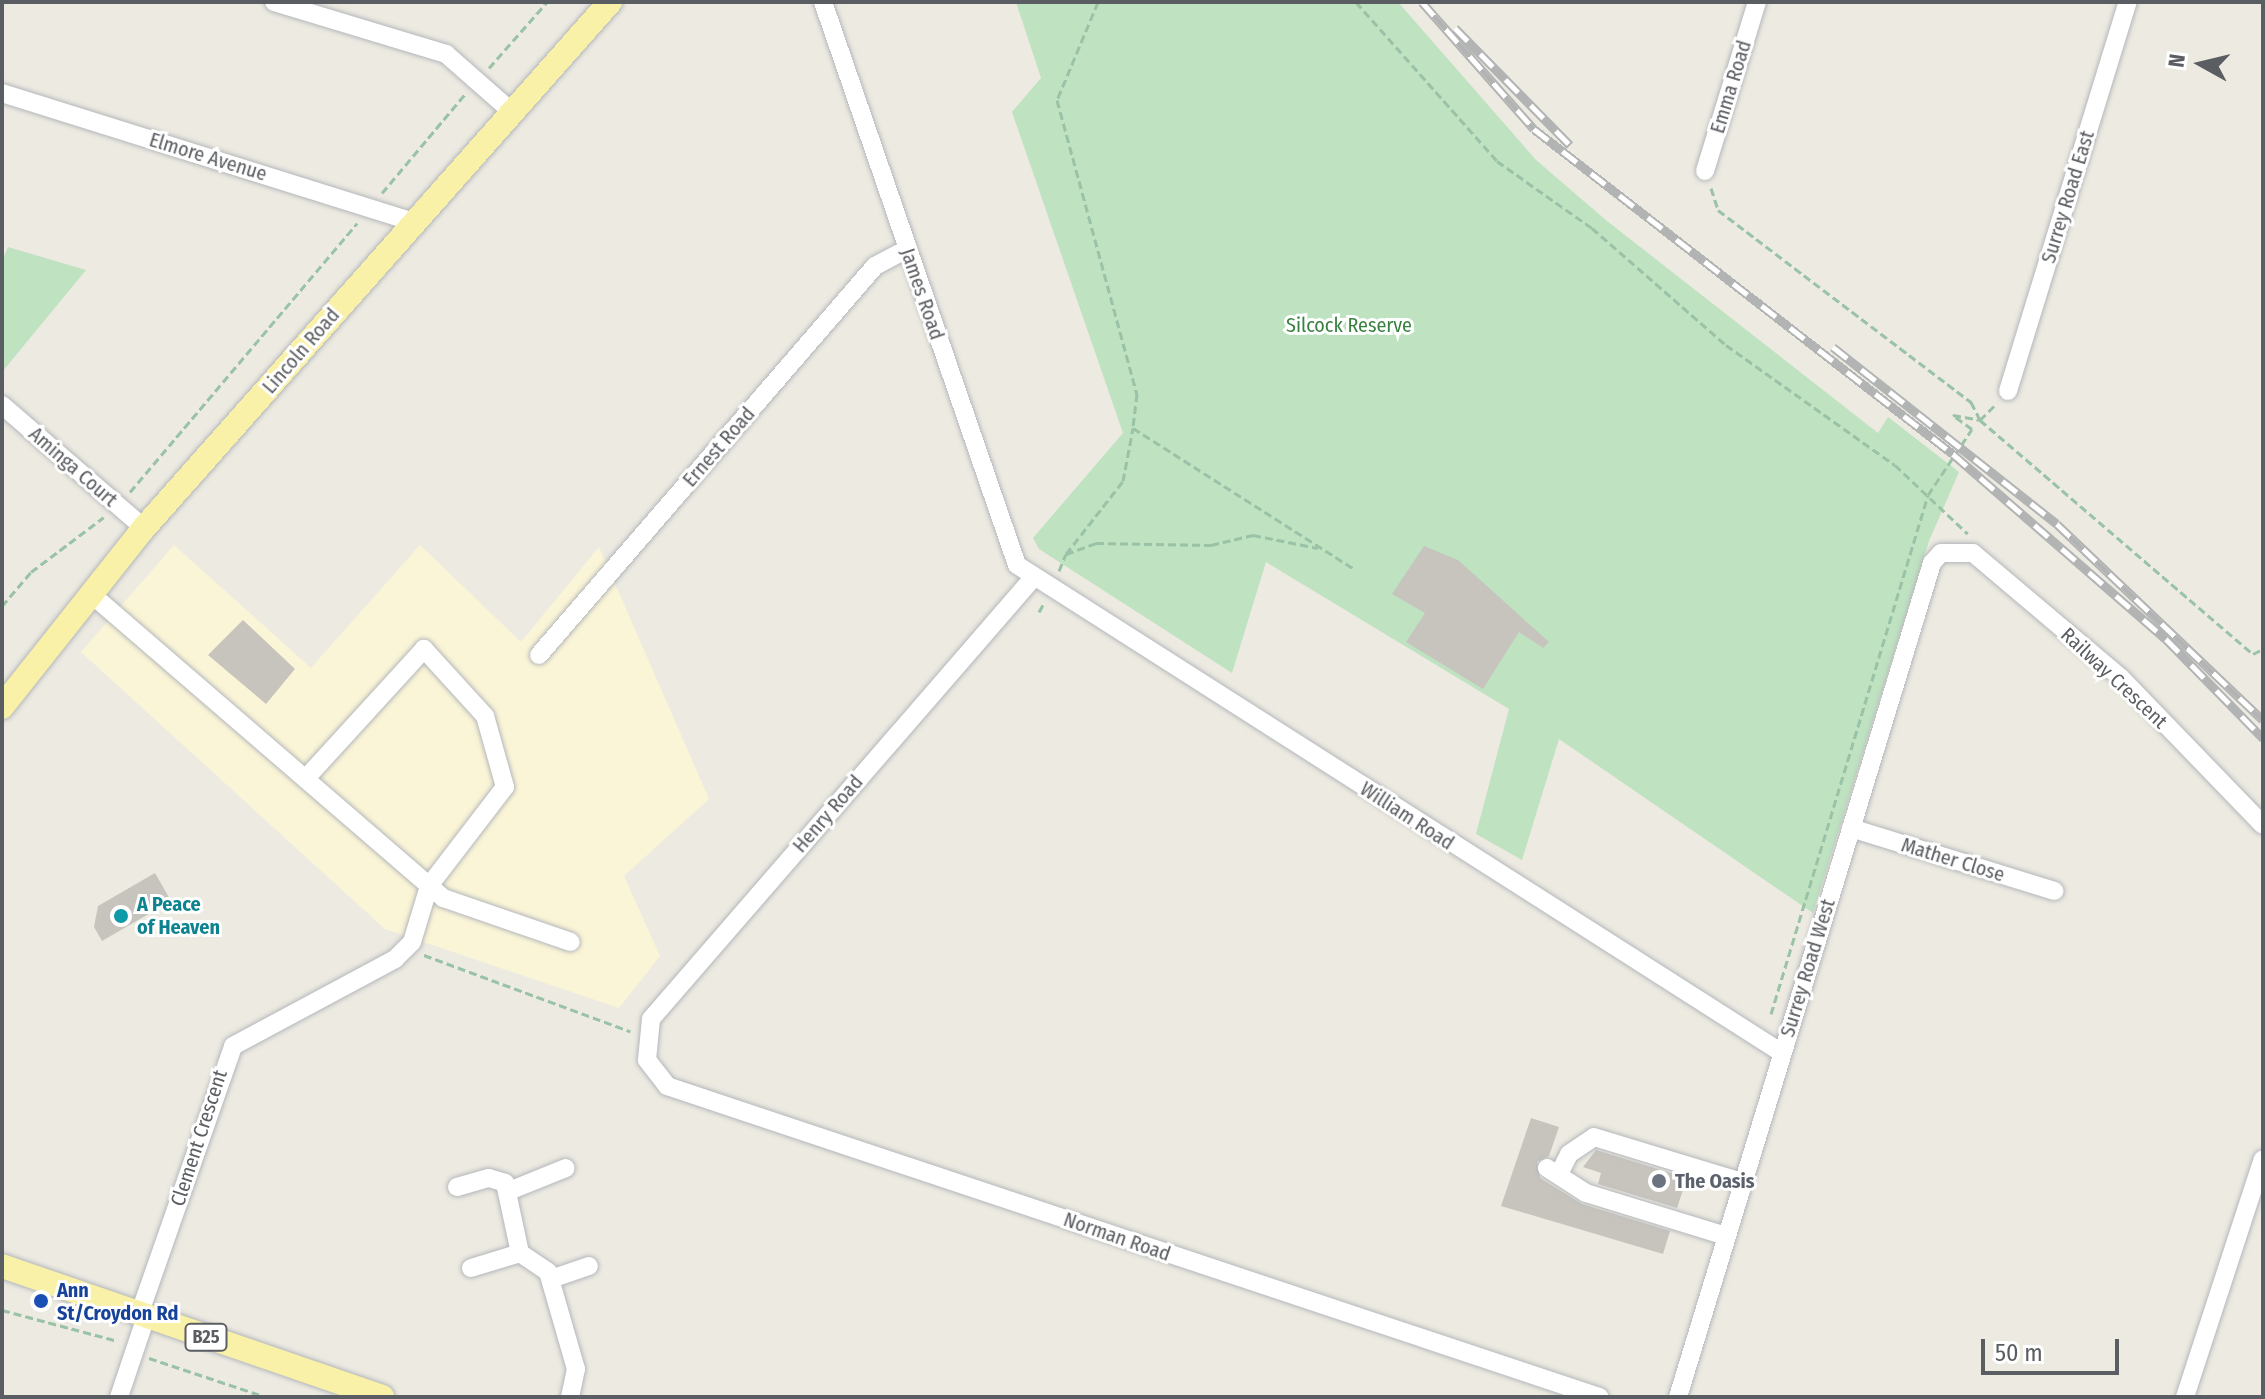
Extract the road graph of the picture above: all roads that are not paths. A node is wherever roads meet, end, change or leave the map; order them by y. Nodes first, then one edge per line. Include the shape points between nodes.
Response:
1 (274, 2) edge
2 (610, 2) edge
3 (823, 2) edge
4 (1757, 2) edge
5 (2128, 2) edge
6 (2, 93) edge
7 (512, 112) junction
8 (1705, 171) road end
9 (414, 222) junction
10 (907, 249) junction
11 (2008, 391) road end
12 (2, 405) edge
13 (144, 528) junction
14 (1952, 549) joint
15 (1033, 578) junction
16 (90, 593) junction
17 (539, 655) dead end
18 (2, 707) edge
19 (307, 777) junction
20 (2263, 825) edge
21 (1851, 828) junction
22 (429, 886) junction
23 (2054, 891) dead end
24 (571, 942) dead end
25 (1782, 1053) junction
26 (647, 1060) joint
27 (2263, 1159) edge
28 (566, 1168) dead end
29 (1742, 1182) junction
30 (457, 1187) dead end
31 (509, 1191) junction
32 (1726, 1236) junction
33 (520, 1253) junction
34 (2, 1266) edge
35 (589, 1266) dead end
36 (471, 1268) dead end
37 (2, 1275) edge
38 (31, 1279) junction
39 (551, 1279) junction
40 (143, 1316) junction
41 (119, 1397) edge
42 (382, 1397) edge
43 (570, 1397) edge
44 (1599, 1397) edge
45 (1678, 1397) edge
46 (2185, 1397) edge

1 - 7 street via 446,54
2 - 7 main road, Lincoln Road
3 - 10 street, James Road
4 - 8 street, Emma Road
5 - 11 street, Surrey Road East
6 - 9 street, Elmore Avenue
7 - 9 main road, Lincoln Road
9 - 13 main road, Lincoln Road
10 - 15 street, James Road via 1007,543
10 - 17 street, Ernest Road via 875,266
12 - 13 street, Aminga Court
13 - 16 main road, Lincoln Road
14 - 20 street, Railway Crescent via 1973,553 2121,678
14 - 21 street, Surrey Road West via 1932,563
15 - 25 street, William Road
15 - 26 street, Henry Road via 651,1019 645,1038
16 - 18 main road, Lincoln Road
16 - 19 street
19 - 22 street
19 - 22 street via 424,649 485,716 505,787
21 - 23 street, Mather Close
21 - 25 street, Surrey Road West
22 - 24 street via 464,907
22 - 40 street, Clement Crescent via 412,942 395,959 233,1046
25 - 29 street, Surrey Road West
26 - 44 street, Norman Road via 667,1086
27 - 46 street
28 - 31 street
29 - 32 street, Surrey Road West
29 - 32 street via 1594,1137 1554,1170 1586,1193
30 - 31 street via 489,1178
31 - 33 street
32 - 45 street, Surrey Road West
33 - 36 street
33 - 39 street
34 - 38 main road, B25
35 - 39 street
37 - 38 main road, B25
38 - 40 main road, B25
39 - 43 street via 576,1369
40 - 41 street, Clement Crescent
40 - 42 main road, B25

